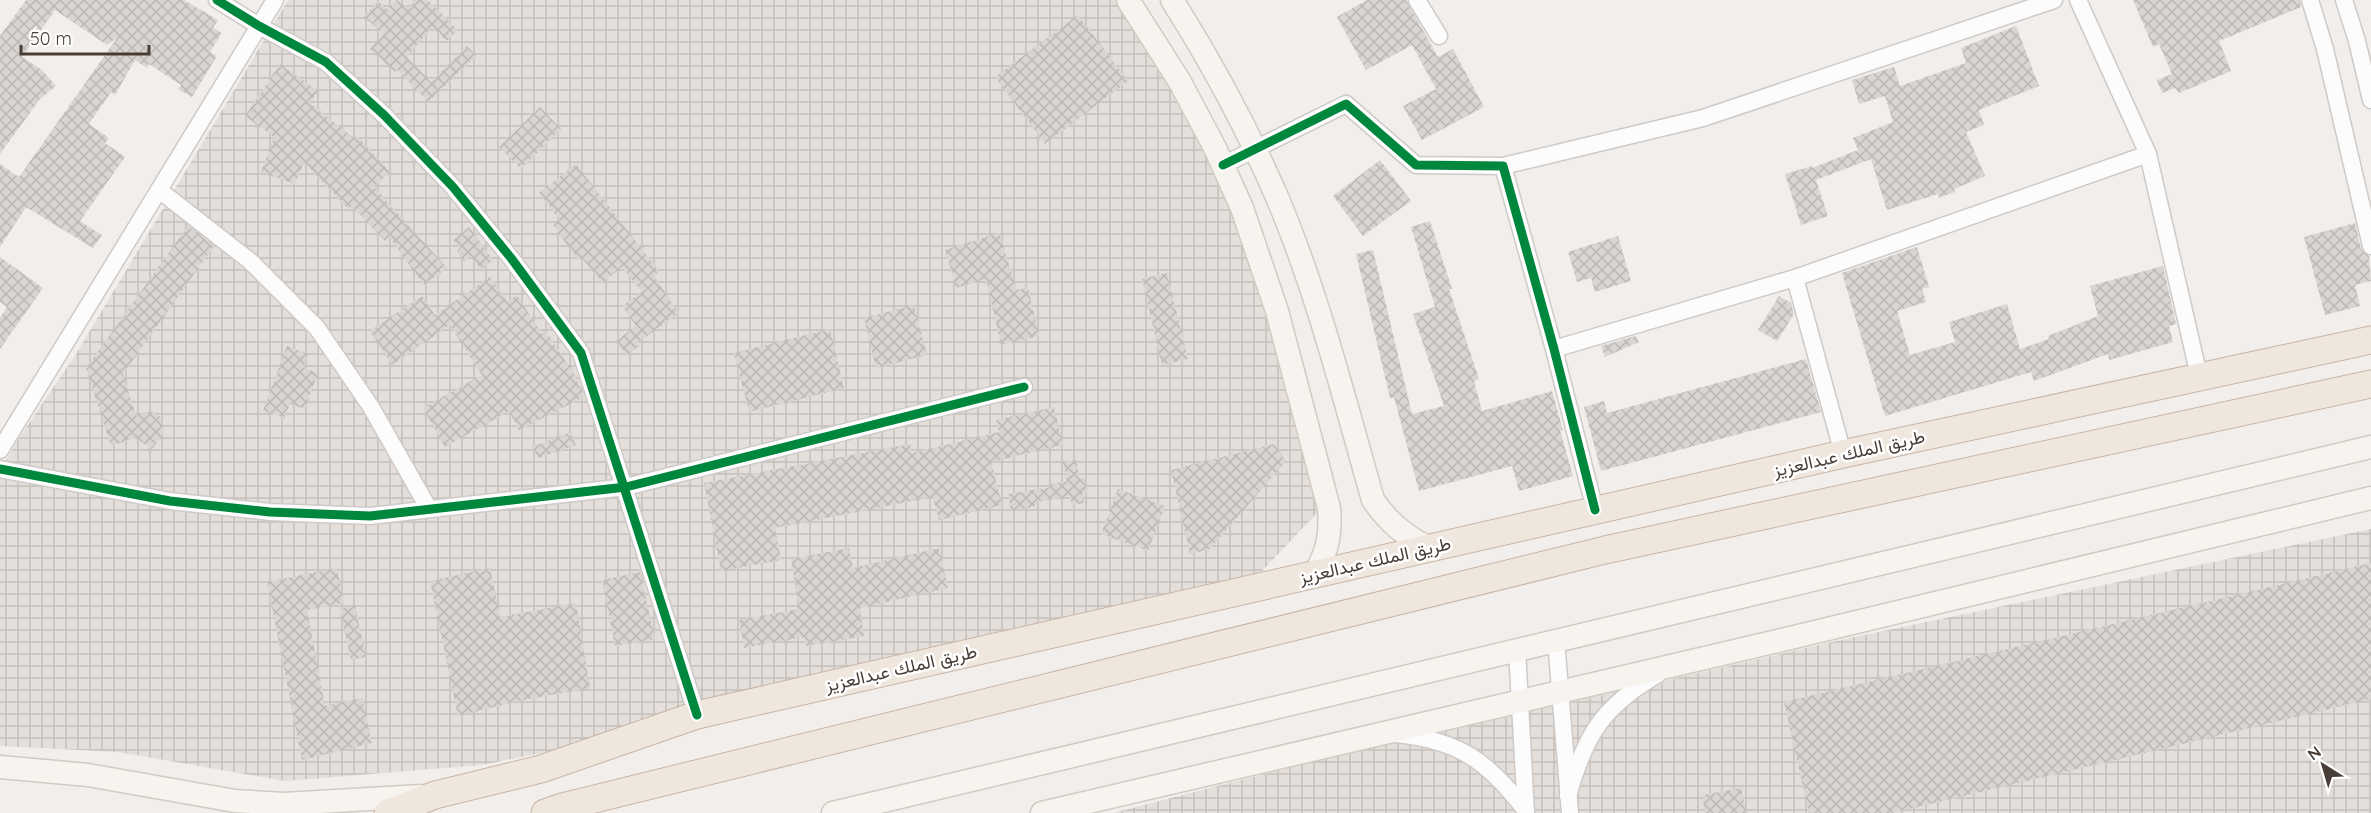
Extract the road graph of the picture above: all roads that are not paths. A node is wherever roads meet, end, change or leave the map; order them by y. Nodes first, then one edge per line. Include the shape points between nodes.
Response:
1 (217, 0) edge
2 (275, 0) edge
3 (1128, 0) edge
4 (1172, 0) edge
5 (1417, 0) edge
6 (2054, 0) edge
7 (2079, 0) edge
8 (2310, 0) edge
9 (2344, 0) edge
10 (259, 26) junction
11 (1439, 36) dead end
12 (2371, 100) edge
13 (1255, 150) junction
14 (2148, 154) junction
15 (1223, 165) junction
16 (1503, 166) junction
17 (159, 190) junction
18 (2371, 246) edge
19 (1795, 278) junction
20 (2369, 338) edge
21 (1554, 348) junction
22 (2199, 376) junction
23 (2371, 384) edge
24 (1023, 387) dead end
25 (2371, 447) edge
26 (0, 450) edge
27 (1843, 454) junction
28 (0, 469) edge
29 (626, 487) junction
30 (2371, 498) edge
31 (429, 510) junction
32 (1594, 510) junction
33 (1429, 548) junction
34 (1316, 574) junction
35 (1556, 640) junction
36 (1517, 649) junction
37 (1672, 665) junction
38 (1559, 692) junction
39 (1521, 701) junction
40 (697, 715) junction
41 (1384, 732) junction
42 (0, 767) edge
43 (435, 795) junction
44 (1569, 805) edge
45 (1526, 812) edge
46 (388, 813) edge
47 (545, 813) edge
48 (833, 813) edge
49 (1042, 813) edge

1 - 10 street
2 - 10 street
3 - 15 main road via 1180,82
4 - 13 main road via 1210,61
5 - 11 street
6 - 16 street via 1703,118
7 - 14 street
8 - 18 street via 2325,48
9 - 12 street
10 - 17 street
10 - 29 street via 334,69 453,187 511,258 581,353
13 - 15 street
13 - 16 street via 1346,104 1416,165
13 - 33 main road via 1315,298 1373,500 1395,526
14 - 19 street
14 - 22 street
15 - 34 main road via 1277,311 1329,508 1331,531
16 - 21 street
17 - 26 street
17 - 31 street via 250,261 317,328 371,407
19 - 21 street
19 - 27 street
20 - 22 highway, طريق الملك عبدالعزيز
21 - 32 street
22 - 27 highway, طريق الملك عبدالعزيز
23 - 47 highway via 1605,550
24 - 29 street
25 - 35 main road
27 - 32 highway, طريق الملك عبدالعزيز
28 - 31 street via 170,501 270,512 370,516
29 - 31 street
29 - 40 street
30 - 37 main road
32 - 33 highway, طريق الملك عبدالعزيز
33 - 34 highway, طريق الملك عبدالعزيز
34 - 40 highway, طريق الملك عبدالعزيز
35 - 36 main road
35 - 38 street
36 - 39 street
36 - 48 main road
37 - 38 main road
37 - 44 street via 1634,688 1600,721 1578,760
38 - 39 main road
38 - 44 street
39 - 41 main road
39 - 45 street
40 - 43 highway, طريق الملك عبدالعزيز via 541,769
41 - 45 street via 1415,735 1471,755 1492,770
41 - 49 main road
42 - 43 main road via 88,774 235,801 284,804
43 - 46 highway, طريق الملك عبدالعزيز

